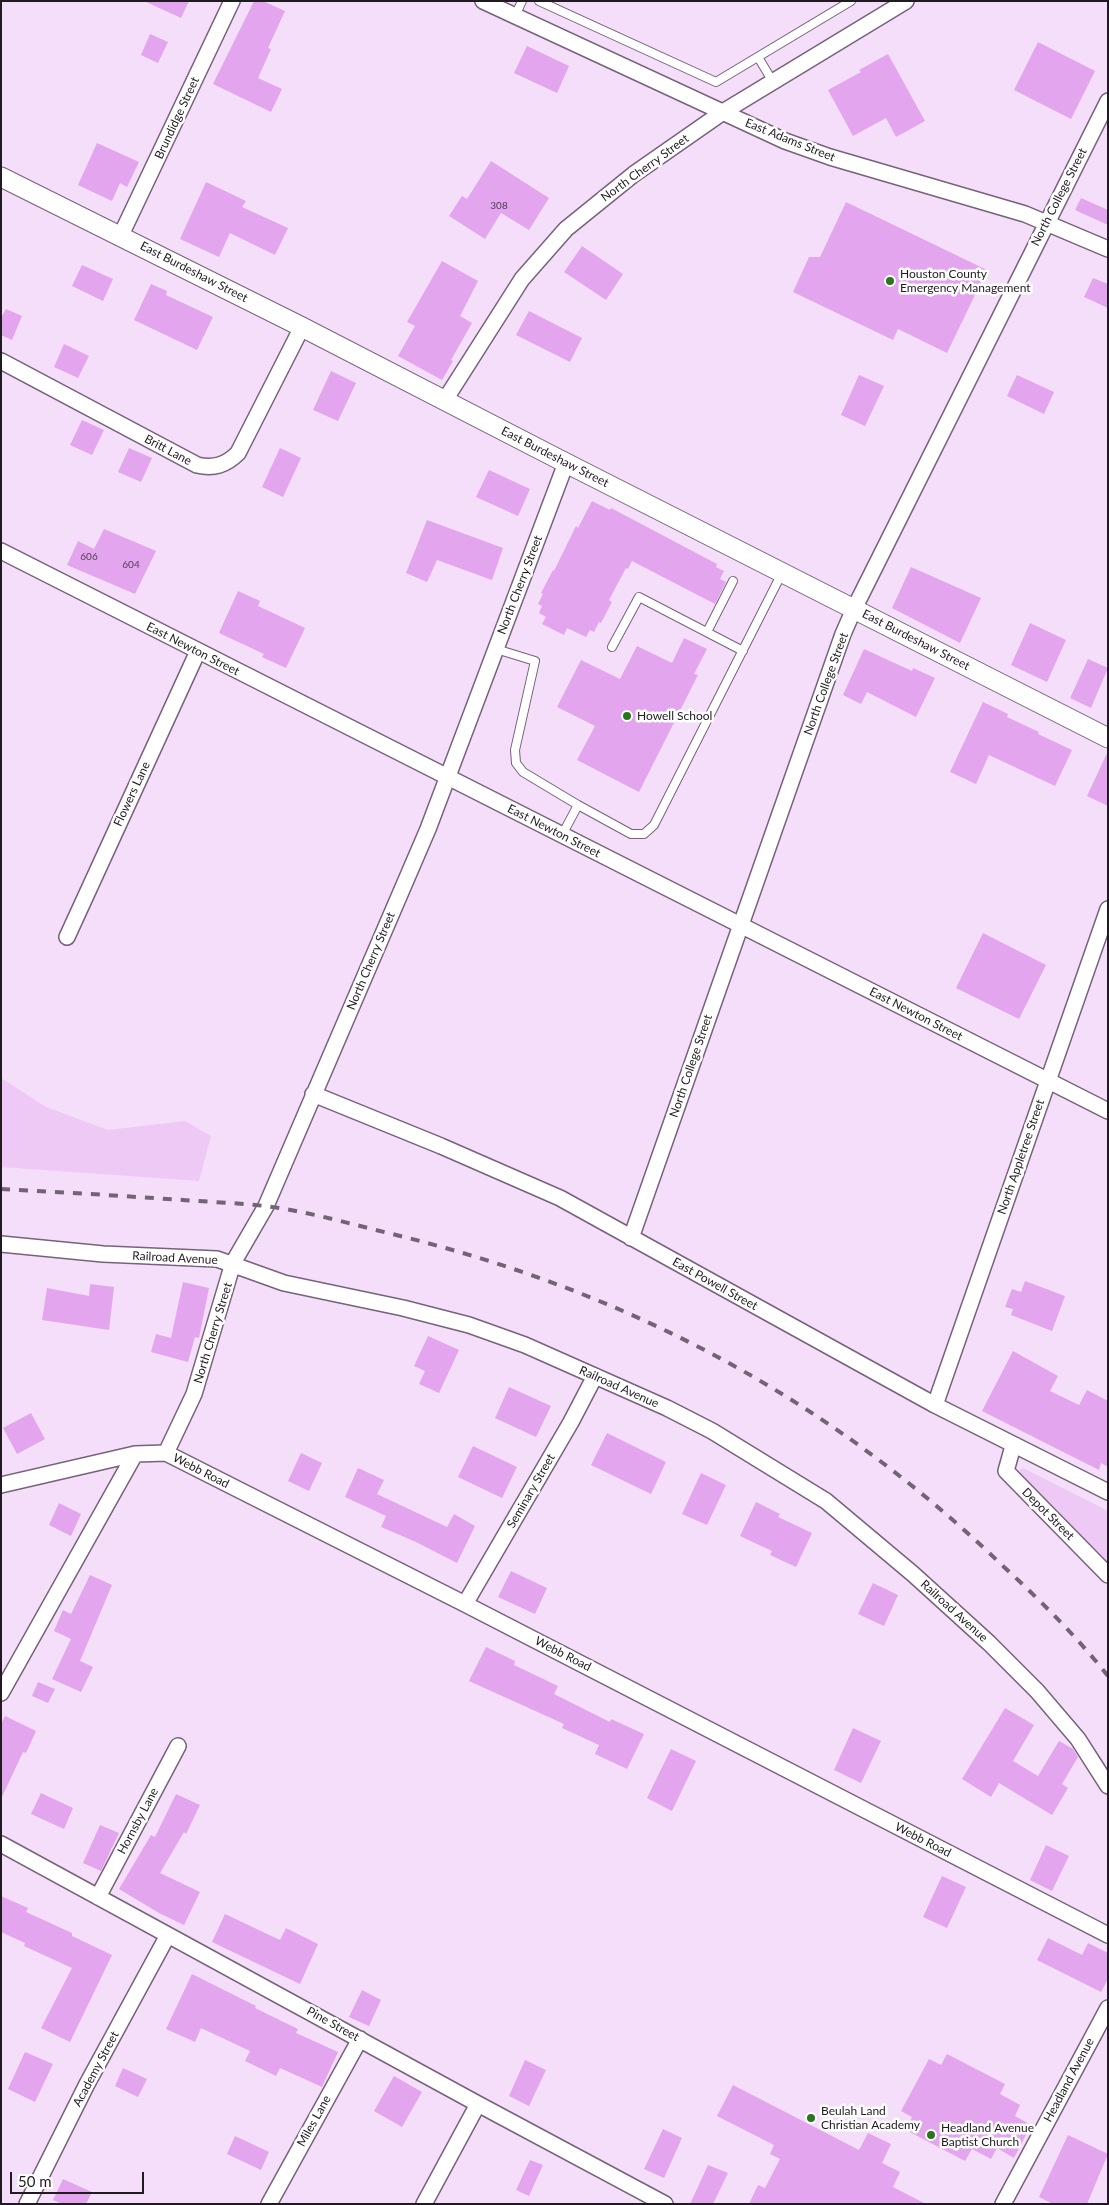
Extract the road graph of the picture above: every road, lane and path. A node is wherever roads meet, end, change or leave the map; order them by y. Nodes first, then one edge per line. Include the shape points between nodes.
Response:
1 (232, 1) edge
2 (482, 1) edge
3 (522, 1) edge
4 (539, 1) edge
5 (851, 1) edge
6 (896, 3) edge
7 (515, 16) junction
8 (758, 57) junction
9 (772, 82) junction
10 (1108, 101) edge
11 (724, 112) junction
12 (1, 177) edge
13 (1046, 224) junction
14 (121, 236) junction
15 (1108, 250) edge
16 (302, 327) junction
17 (1, 361) edge
18 (445, 400) junction
19 (566, 464) junction
20 (1, 551) edge
21 (782, 573) junction
22 (733, 581) dead end
23 (854, 609) junction
24 (707, 632) junction
25 (612, 647) dead end
26 (496, 649) junction
27 (198, 651) junction
28 (743, 651) junction
29 (1108, 738) edge
30 (449, 778) junction
31 (578, 805) junction
32 (562, 835) junction
33 (1108, 909) edge
34 (741, 925) junction
35 (66, 937) dead end
36 (1048, 1081) junction
37 (314, 1094) junction
38 (1108, 1111) edge
39 (631, 1238) junction
40 (1, 1244) edge
41 (233, 1264) junction
42 (595, 1376) junction
43 (935, 1405) junction
44 (1013, 1446) junction
45 (135, 1454) junction
46 (166, 1454) junction
47 (1, 1485) edge
48 (1108, 1492) edge
49 (1108, 1575) edge
50 (465, 1604) junction
51 (1, 1693) edge
52 (178, 1746) dead end
53 (1108, 1786) edge
54 (1, 1844) edge
55 (98, 1897) junction
56 (168, 1935) junction
57 (1108, 1935) edge
58 (1108, 2008) edge
59 (360, 2039) junction
60 (478, 2104) junction
61 (26, 2204) edge
62 (269, 2204) edge
63 (424, 2204) edge
64 (665, 2204) edge
65 (1003, 2204) edge

1 - 14 street, Brundidge Street
2 - 7 street, East Adams Street
3 - 7 lane
4 - 8 lane via 716,82
5 - 8 lane
6 - 9 street, North Cherry Street
7 - 11 street, East Adams Street
8 - 9 lane
9 - 11 street, North Cherry Street
10 - 13 street, North College Street
11 - 13 street, East Adams Street via 785,141 830,157 1025,214
11 - 18 street, North Cherry Street via 634,174 566,229 522,279
12 - 14 street, East Burdeshaw Street
13 - 15 street, East Adams Street
13 - 23 street, North College Street
14 - 16 street, East Burdeshaw Street
16 - 17 street, Britt Lane via 238,453 215,467 197,465
16 - 18 street, East Burdeshaw Street
18 - 19 street, East Burdeshaw Street
19 - 21 street, East Burdeshaw Street
19 - 26 street, North Cherry Street
20 - 27 street, East Newton Street
21 - 23 street, East Burdeshaw Street
21 - 28 lane
22 - 24 lane
23 - 29 street, East Burdeshaw Street
23 - 34 street, North College Street
24 - 25 lane via 639,597
24 - 28 lane
26 - 30 street, North Cherry Street
26 - 31 lane via 535,661 515,750 516,763 523,772
27 - 30 street, East Newton Street
27 - 35 street, Flowers Lane
28 - 31 lane via 654,825 644,834 631,834
30 - 32 street, East Newton Street
30 - 37 street, North Cherry Street
31 - 32 lane
32 - 34 street, East Newton Street
33 - 36 street, North Appletree Street
34 - 36 street, East Newton Street
34 - 39 street, North College Street
36 - 38 street, East Newton Street
36 - 43 street, North Appletree Street
37 - 39 street, East Powell Street via 524,1181
37 - 41 street, North Cherry Street via 266,1206
39 - 43 street, East Powell Street
40 - 41 street, Railroad Avenue via 103,1254 216,1259
41 - 42 street, Railroad Avenue via 284,1284 469,1325
41 - 46 street, North Cherry Street via 197,1385
42 - 50 street, Seminary Street
42 - 53 street, Railroad Avenue via 712,1431 826,1501 920,1580 1037,1691 1078,1739
43 - 44 street, East Powell Street
44 - 48 street, East Powell Street
44 - 49 street, Depot Street via 1006,1471
45 - 46 street, Webb Road
45 - 47 street, Webb Road
45 - 51 street
46 - 50 street, Webb Road
50 - 57 street, Webb Road
52 - 55 street, Hornsby Lane
54 - 55 street, Pine Street
55 - 56 street, Pine Street
56 - 59 street, Pine Street
56 - 61 street, Academy Street
58 - 65 street, Headland Avenue
59 - 60 street, Pine Street
59 - 62 street, Miles Lane
60 - 63 street
60 - 64 street, Pine Street

